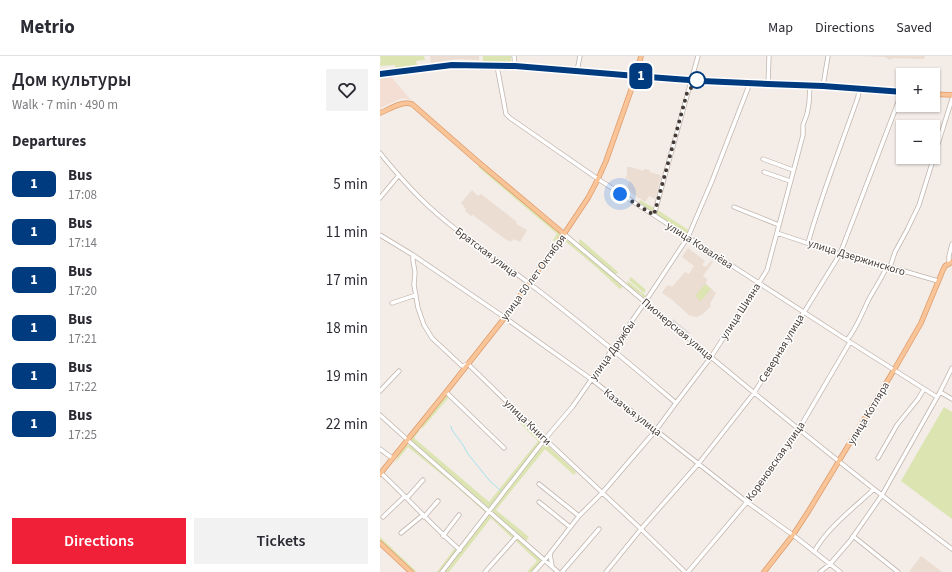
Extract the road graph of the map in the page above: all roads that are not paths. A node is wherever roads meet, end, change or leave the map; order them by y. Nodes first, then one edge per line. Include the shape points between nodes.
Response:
1 (514, 56) edge
2 (580, 56) edge
3 (641, 56) edge
4 (698, 56) edge
5 (769, 56) edge
6 (828, 56) edge
7 (497, 66) junction
8 (515, 66) junction
9 (577, 71) junction
10 (380, 74) edge
11 (636, 76) junction
12 (691, 80) junction
13 (750, 83) junction
14 (768, 84) junction
15 (810, 86) junction
16 (823, 86) junction
17 (859, 89) junction
18 (896, 92) edge
19 (940, 94) edge
20 (952, 95) edge
21 (952, 99) edge
22 (896, 108) edge
23 (380, 113) edge
24 (380, 153) edge
25 (763, 159) dead end
26 (793, 170) junction
27 (764, 172) dead end
28 (399, 175) junction
29 (598, 180) junction
30 (790, 181) junction
31 (380, 198) edge
32 (734, 207) dead end
33 (654, 215) junction
34 (779, 225) junction
35 (777, 233) junction
36 (564, 234) junction
37 (380, 235) edge
38 (688, 237) junction
39 (808, 243) junction
40 (952, 244) edge
41 (840, 254) junction
42 (413, 256) junction
43 (950, 263) edge
44 (889, 267) junction
45 (938, 281) junction
46 (529, 283) junction
47 (759, 283) junction
48 (416, 295) junction
49 (645, 302) junction
50 (392, 303) dead end
51 (804, 312) junction
52 (504, 317) junction
53 (848, 341) junction
54 (612, 349) junction
55 (711, 357) junction
56 (468, 364) junction
57 (952, 368) edge
58 (894, 370) junction
59 (399, 371) dead end
60 (592, 379) junction
61 (924, 389) junction
62 (380, 391) edge
63 (446, 392) junction
64 (940, 392) junction
65 (754, 393) junction
66 (937, 397) junction
67 (952, 400) edge
68 (676, 402) junction
69 (380, 415) edge
70 (799, 429) junction
71 (656, 430) junction
72 (407, 440) junction
73 (546, 440) junction
74 (504, 448) dead end
75 (380, 449) edge
76 (392, 458) junction
77 (878, 458) dead end
78 (839, 461) junction
79 (699, 463) junction
80 (380, 473) edge
81 (423, 480) dead end
82 (539, 484) dead end
83 (874, 489) junction
84 (602, 492) junction
85 (882, 495) junction
86 (406, 497) junction
87 (438, 501) dead end
88 (539, 502) dead end
89 (747, 502) junction
90 (489, 512) junction
91 (424, 516) junction
92 (459, 516) dead end
93 (579, 516) junction
94 (383, 517) dead end
95 (570, 526) junction
96 (599, 529) dead end
97 (641, 529) junction
98 (401, 533) dead end
99 (793, 535) junction
100 (443, 536) junction
101 (517, 536) junction
102 (853, 536) junction
103 (380, 543) edge
104 (952, 549) edge
105 (460, 550) junction
106 (814, 552) junction
107 (550, 554) junction
108 (544, 561) junction
109 (830, 564) junction
110 (552, 567) junction
111 (835, 570) edge
112 (609, 571) edge
113 (411, 572) edge
114 (442, 572) edge
115 (485, 572) edge
116 (534, 572) edge
117 (558, 572) edge
118 (562, 572) edge
119 (687, 572) edge
120 (764, 572) edge
121 (820, 572) edge
122 (840, 572) edge
123 (898, 572) edge

1 - 8 street
2 - 9 street
3 - 11 main road, улица 50 лет Октября
4 - 12 street
5 - 14 street
6 - 16 street
7 - 8 main road
7 - 10 main road via 452,65
7 - 29 street, улица Ковалёва via 506,114
8 - 9 main road
9 - 11 main road
11 - 12 main road
11 - 29 main road, улица 50 лет Октября
12 - 13 main road
12 - 33 street
13 - 14 main road
13 - 38 street, улица Дружбы
14 - 15 main road
15 - 16 main road
15 - 26 street, улица Шияна via 803,135
16 - 17 main road
17 - 18 main road
17 - 39 street
19 - 20 main road
21 - 44 street, Кореновская улица via 919,204
22 - 41 street, Северная улица
23 - 36 main road, Пионерская улица via 402,103 414,105
24 - 28 street, Братская улица
25 - 26 street
26 - 30 street, улица Шияна
27 - 30 street
28 - 31 street
28 - 46 street, Братская улица via 447,222
29 - 33 street, улица Ковалёва
29 - 36 main road, улица 50 лет Октября
30 - 34 street, улица Шияна
32 - 34 street
33 - 38 street, улица Ковалёва
34 - 35 street, улица Шияна
35 - 39 street, улица Дзержинского
35 - 47 street, улица Шияна via 767,270
36 - 46 main road, улица 50 лет Октября
36 - 49 street, Пионерская улица
37 - 42 street, Казачья улица
38 - 47 street, улица Ковалёва
38 - 49 street, улица Дружбы
39 - 41 street, улица Дзержинского
40 - 43 street, улица Котляра
41 - 44 street, улица Дзержинского
41 - 51 street, Северная улица
42 - 48 street, улица Книги
42 - 52 street, Казачья улица
43 - 45 main road, улица Котляра
44 - 45 street, улица Дзержинского
44 - 53 street, Кореновская улица via 868,300
45 - 58 main road, улица Котляра via 921,323
46 - 52 main road, улица 50 лет Октября
46 - 54 street, Братская улица
47 - 51 street, улица Ковалёва
47 - 55 street, улица Шияна
48 - 50 street
48 - 56 street, улица Книги via 424,325 432,338 462,366
49 - 54 street, улица Дружбы
49 - 55 street, Пионерская улица
51 - 53 street, улица Ковалёва
51 - 65 street, Северная улица
52 - 56 main road, улица 50 лет Октября
52 - 60 street, Казачья улица
53 - 58 street, улица Ковалёва
53 - 70 street, Кореновская улица
54 - 60 street, улица Дружбы
54 - 68 street, Братская улица
55 - 65 street, Пионерская улица
55 - 68 street, улица Шияна
56 - 63 main road, улица 50 лет Октября
56 - 73 street, улица Книги
57 - 64 street
58 - 61 street, улица Ковалёва
58 - 78 main road, улица Котляра
59 - 62 street
60 - 71 street, Казачья улица
60 - 73 street, улица Дружбы
61 - 66 street, улица Ковалёва
61 - 77 street via 897,425
63 - 72 main road, улица 50 лет Октября
63 - 74 street
64 - 66 street
64 - 67 street
65 - 70 street, Пионерская улица
65 - 79 street, Северная улица
66 - 85 street
68 - 71 street, улица Шияна
69 - 72 street
70 - 78 street, Пионерская улица
70 - 89 street, Кореновская улица
71 - 79 street, Казачья улица
71 - 84 street, улица Шияна
72 - 76 main road, улица 50 лет Октября
72 - 90 street
73 - 84 street, улица Книги
73 - 90 street, улица Дружбы
75 - 76 street
76 - 80 main road, улица 50 лет Октября
78 - 83 street, Пионерская улица
78 - 99 main road, улица Котляра
79 - 89 street, Казачья улица
79 - 97 street, Северная улица
80 - 86 street
81 - 86 street
82 - 93 street
83 - 85 street, Пионерская улица
83 - 106 street via 837,523
84 - 93 street, улица Шияна
84 - 97 street, улица Книги
85 - 102 street
85 - 104 street, Пионерская улица
86 - 91 street
86 - 94 street
87 - 91 street
88 - 95 street
89 - 99 street, Казачья улица
89 - 119 street, Кореновская улица
90 - 101 street
90 - 105 street, улица Дружбы
91 - 98 street
91 - 100 street
92 - 100 street
93 - 95 street, улица Шияна
95 - 107 street, улица Шияна
96 - 118 street
97 - 112 street, Северная улица
97 - 119 street, улица Книги
99 - 106 street, Казачья улица
99 - 120 main road, улица Котляра
100 - 105 street
101 - 108 street
101 - 115 street
102 - 109 street
102 - 123 street
103 - 113 main road
105 - 114 street, улица Дружбы
106 - 109 street, Казачья улица
107 - 108 street, улица Шияна
107 - 110 street
108 - 110 street
108 - 116 street, улица Шияна
109 - 111 street, Казачья улица
109 - 121 street
110 - 117 street
111 - 122 street, Казачья улица

